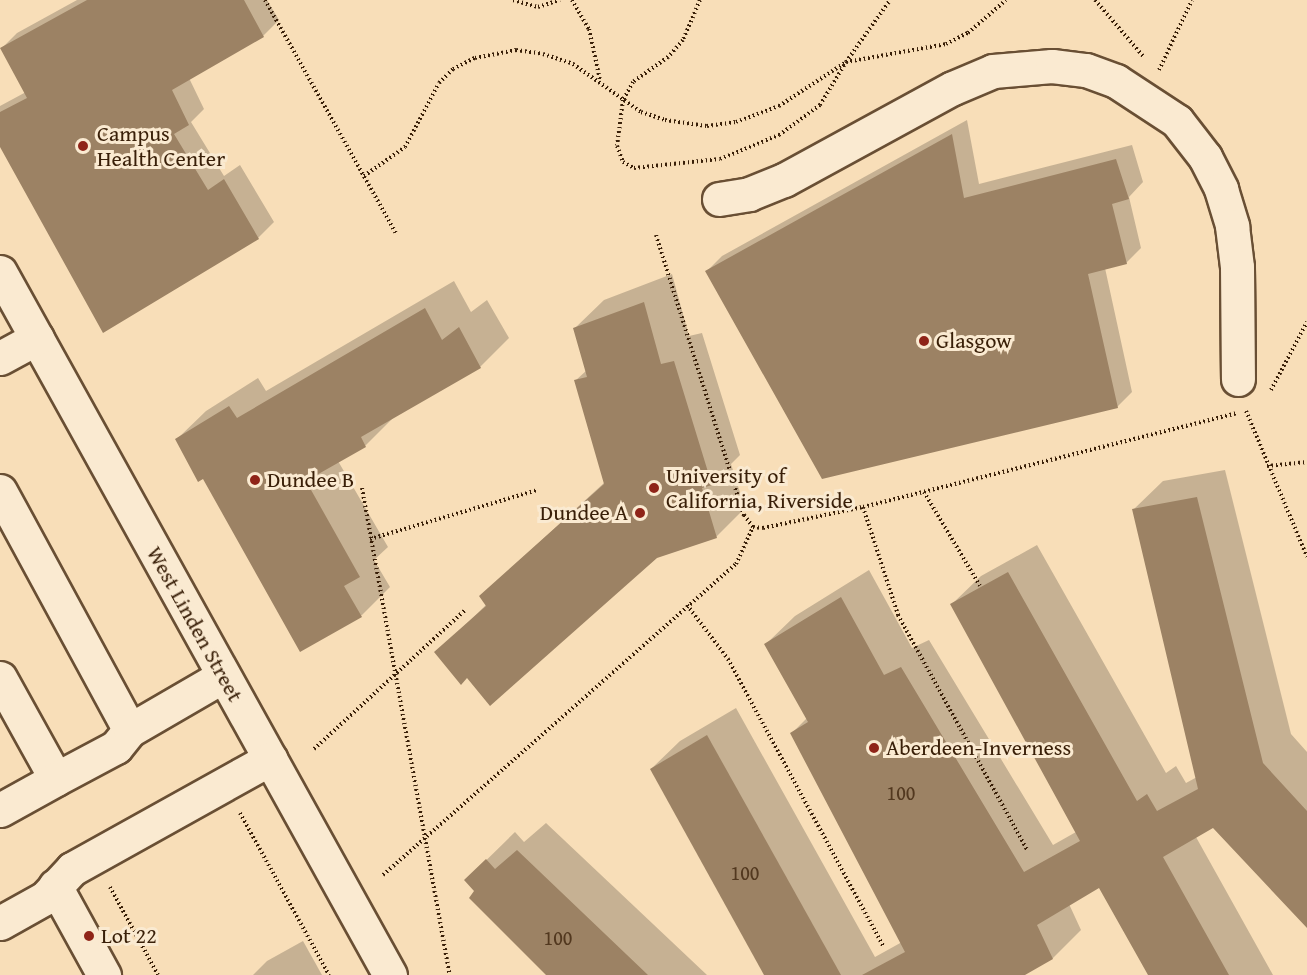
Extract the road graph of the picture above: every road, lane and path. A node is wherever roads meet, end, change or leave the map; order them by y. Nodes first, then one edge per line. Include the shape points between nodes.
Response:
1 (265, 0) edge
2 (513, 0) edge
3 (560, 0) edge
4 (572, 0) edge
5 (700, 0) edge
6 (890, 0) edge
7 (1006, 0) edge
8 (1095, 0) edge
9 (1192, 0) edge
10 (846, 62) junction
11 (1157, 73) junction
12 (1165, 78) dead end
13 (600, 81) junction
14 (623, 100) junction
15 (364, 176) junction
16 (719, 199) dead end
17 (396, 233) dead end
18 (656, 235) dead end
19 (0, 272) edge
20 (1307, 322) edge
21 (37, 338) junction
22 (0, 358) edge
23 (1246, 392) joint
24 (1267, 396) dead end
25 (1246, 411) junction
26 (1307, 462) edge
27 (1267, 466) junction
28 (362, 488) dead end
29 (538, 490) dead end
30 (0, 491) edge
31 (924, 492) junction
32 (863, 507) junction
33 (753, 527) junction
34 (370, 539) junction
35 (1307, 557) edge
36 (980, 586) dead end
37 (687, 605) junction
38 (465, 610) dead end
39 (394, 673) junction
40 (223, 676) junction
41 (0, 678) edge
42 (130, 730) junction
43 (314, 749) dead end
44 (270, 759) junction
45 (56, 779) junction
46 (227, 783) junction
47 (0, 810) edge
48 (424, 839) junction
49 (1027, 850) dead end
50 (94, 857) junction
51 (384, 875) dead end
52 (56, 886) junction
53 (0, 923) edge
54 (884, 948) dead end
55 (104, 975) edge
56 (158, 975) edge
57 (329, 975) edge
58 (390, 975) edge
59 (450, 975) edge

1 - 15 path
2 - 3 path via 538,7
4 - 13 path via 589,29
5 - 14 path via 683,40 668,57 633,82
6 - 10 path
7 - 10 path via 968,33 946,44
8 - 11 path
9 - 11 path
10 - 14 path via 779,106 736,122 681,124 641,112
10 - 14 path via 820,105 799,123 741,152 698,164 634,168 623,162 617,126
11 - 12 path
13 - 14 path
13 - 15 path via 573,64 543,54 516,50 475,58 453,69 440,83 405,147
15 - 17 path
16 - 23 street via 749,194 783,180 953,88 993,71 1052,66 1086,70 1116,81 1177,121 1213,173 1232,226
18 - 33 path via 744,515
19 - 21 street, West Linden Street
20 - 24 path
21 - 22 street
21 - 40 street, West Linden Street
23 - 25 path
25 - 27 path
25 - 31 path
26 - 27 path
27 - 35 path
28 - 34 path
29 - 34 path
30 - 42 street
31 - 32 path
31 - 36 path
32 - 33 path
32 - 49 path via 898,615
33 - 37 path via 736,564
34 - 39 path
37 - 48 path
37 - 54 path via 728,659
38 - 39 path
39 - 43 path
39 - 48 path
40 - 42 street
40 - 44 street, West Linden Street
41 - 45 street
42 - 45 street via 116,747
44 - 46 street
44 - 58 street, West Linden Street
45 - 47 street
46 - 50 street
46 - 57 path
48 - 51 path
48 - 59 path
50 - 52 street via 72,869
50 - 56 path
52 - 53 street via 45,898
52 - 55 street

